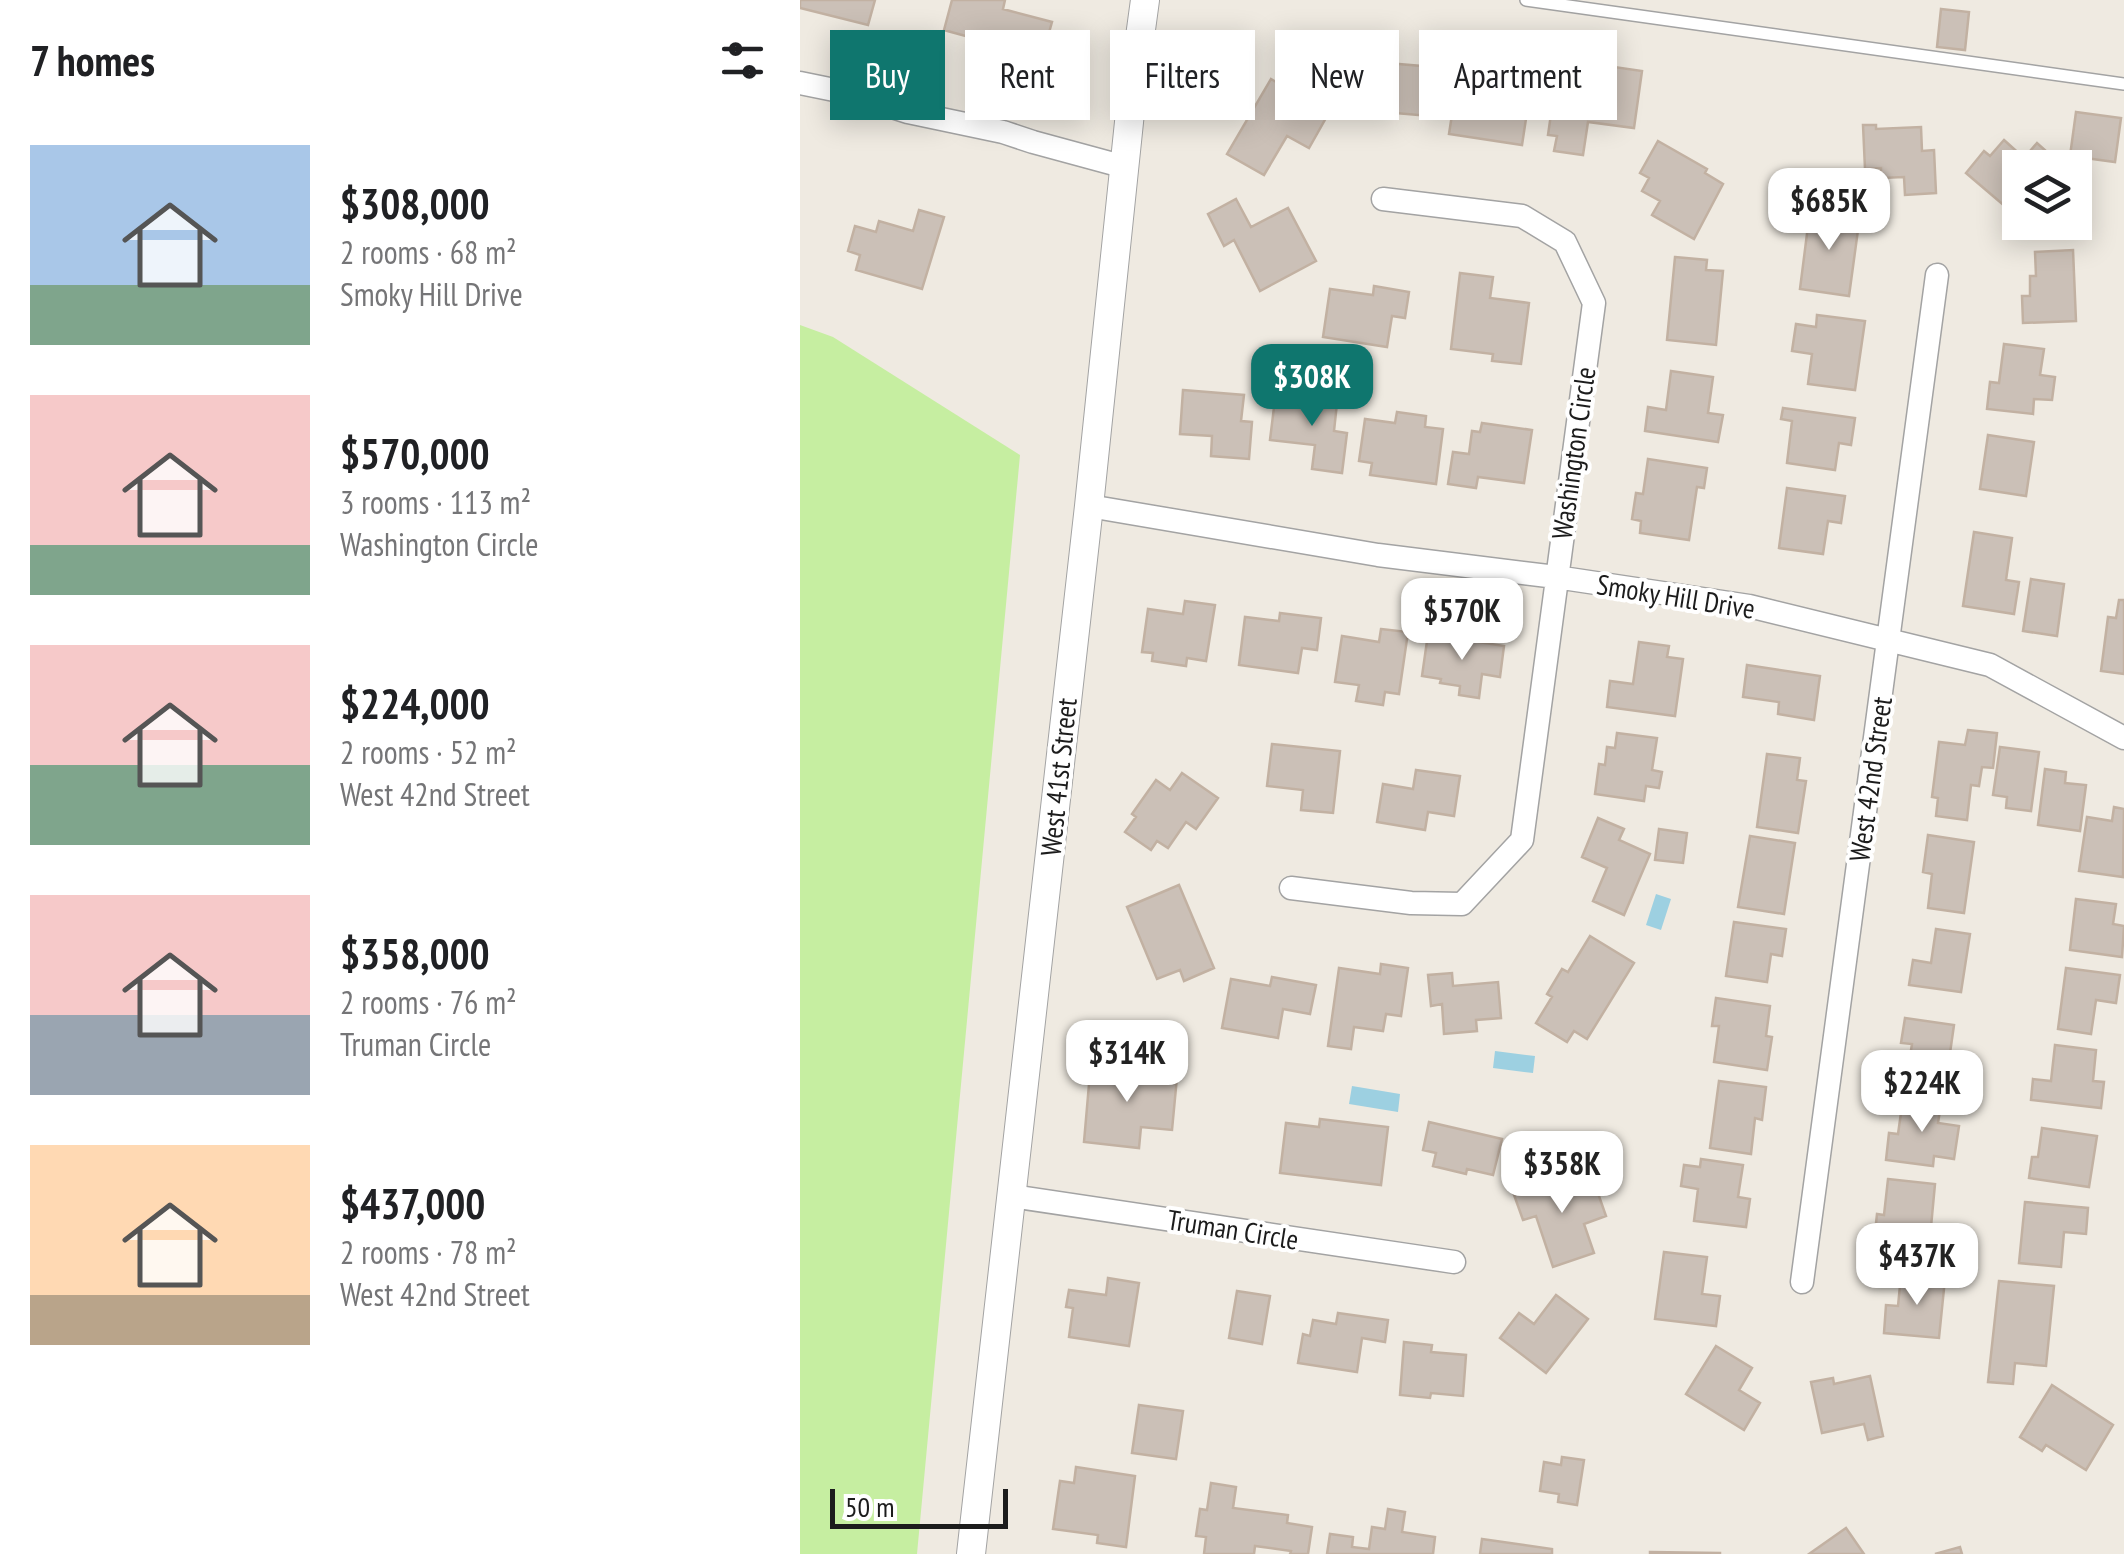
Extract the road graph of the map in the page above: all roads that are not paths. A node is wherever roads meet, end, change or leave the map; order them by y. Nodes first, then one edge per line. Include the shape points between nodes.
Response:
1 (1145, 0) edge
2 (1526, 0) edge
3 (800, 83) edge
4 (2124, 84) edge
5 (1125, 166) junction
6 (1383, 199) dead end
7 (1937, 275) dead end
8 (1089, 506) junction
9 (1556, 577) junction
10 (1888, 639) junction
11 (2124, 738) edge
12 (1291, 888) dead end
13 (1011, 1196) junction
14 (1454, 1262) dead end
15 (1802, 1282) dead end
16 (971, 1554) edge

1 - 5 street, West 41st Street
2 - 4 lane
3 - 5 street
5 - 8 street, West 41st Street
6 - 9 street, Washington Circle via 1522,216 1565,242 1594,303
7 - 10 street, West 42nd Street
8 - 9 street, Smoky Hill Drive via 1378,555
8 - 13 street, West 41st Street
9 - 10 street, Smoky Hill Drive via 1750,606
9 - 12 street, Washington Circle via 1522,840 1462,904
10 - 11 street, Smoky Hill Drive via 1990,666
10 - 15 street, West 42nd Street
13 - 14 street, Truman Circle
13 - 16 street, West 41st Street

